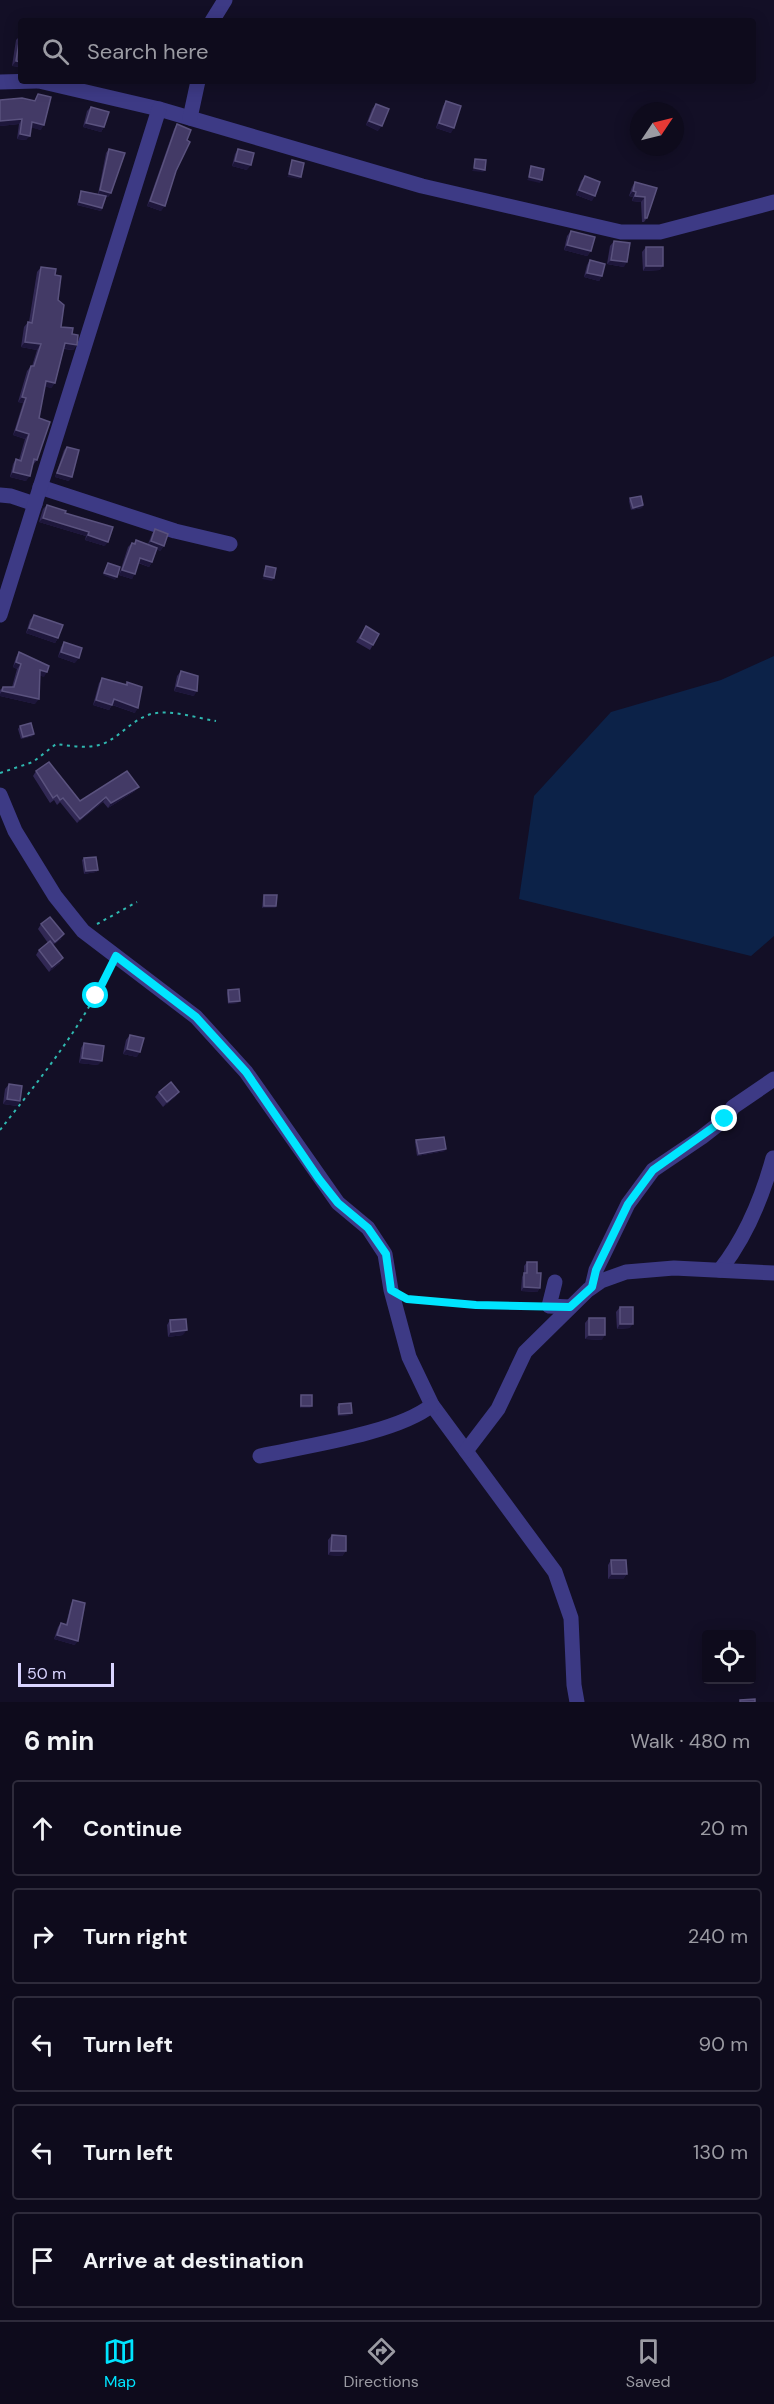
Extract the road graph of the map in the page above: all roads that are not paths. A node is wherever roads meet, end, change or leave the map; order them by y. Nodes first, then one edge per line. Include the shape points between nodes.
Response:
1 (225, 0) edge
2 (214, 18) edge
3 (0, 82) edge
4 (18, 82) edge
5 (51, 84) edge
6 (197, 84) edge
7 (159, 109) junction
8 (190, 117) junction
9 (774, 202) edge
10 (40, 487) junction
11 (0, 495) edge
12 (35, 504) junction
13 (230, 544) dead end
14 (0, 615) edge
15 (0, 795) edge
16 (774, 1079) edge
17 (773, 1158) edge
18 (720, 1270) junction
19 (774, 1274) edge
20 (555, 1282) dead end
21 (592, 1287) junction
22 (570, 1307) junction
23 (432, 1405) junction
24 (466, 1450) junction
25 (260, 1456) dead end
26 (578, 1702) edge

1 - 2 street
3 - 4 street
5 - 7 street
6 - 8 street
7 - 8 street
7 - 10 street
8 - 9 street via 422,186 621,232 660,232
10 - 12 street
10 - 13 street via 175,531
11 - 12 street
12 - 14 street
15 - 23 street via 15,831 83,931 196,1017 246,1072 338,1203 368,1228 386,1254 409,1357
16 - 21 street via 733,1107 725,1119 702,1137 653,1170 628,1204 596,1270
17 - 18 street via 748,1226
18 - 19 street
18 - 21 street via 626,1272
20 - 22 street via 549,1306
21 - 22 street
22 - 24 street via 525,1352 498,1409
23 - 24 street
23 - 25 street via 421,1415 365,1434
24 - 26 street via 555,1572 571,1618

